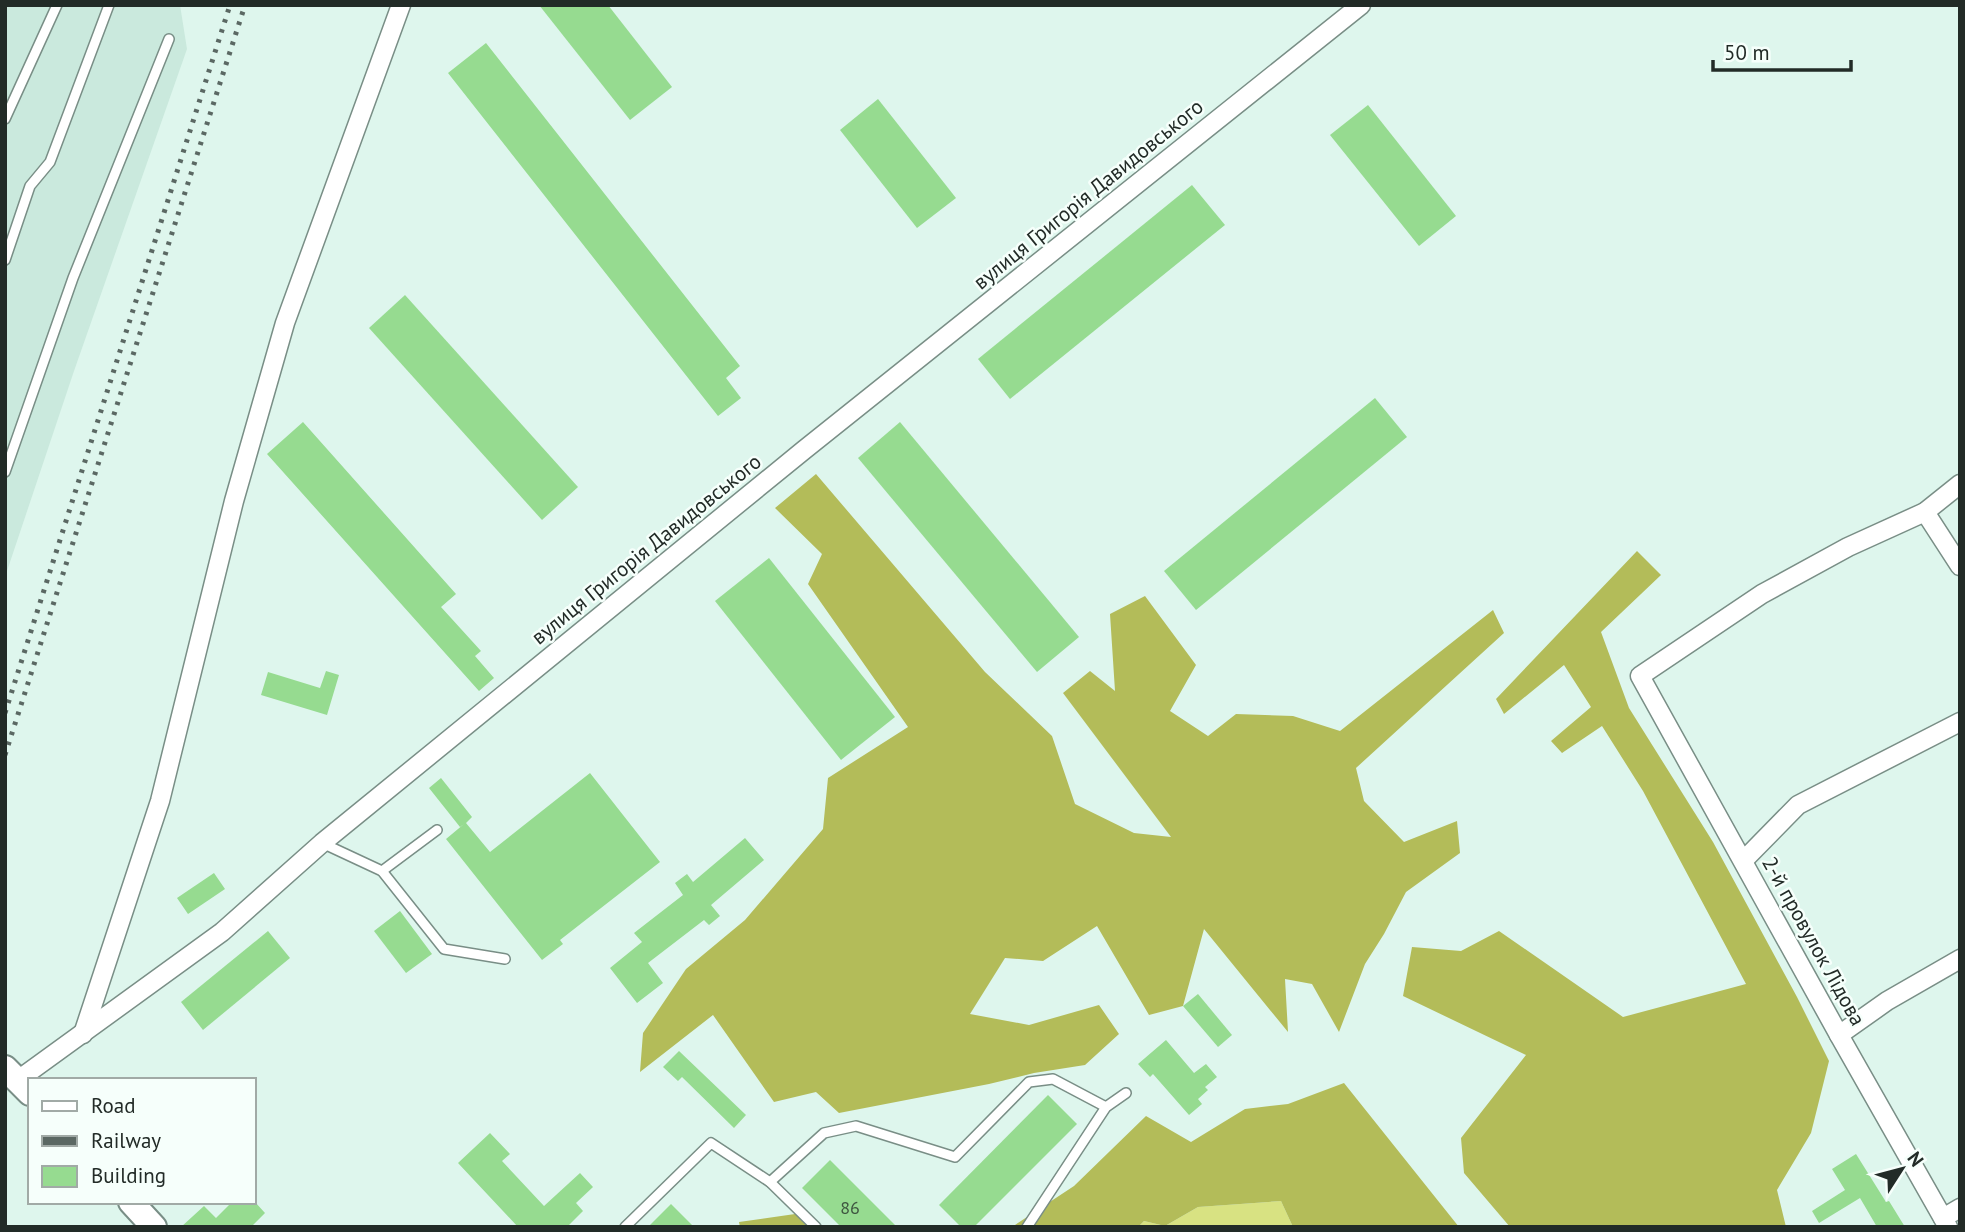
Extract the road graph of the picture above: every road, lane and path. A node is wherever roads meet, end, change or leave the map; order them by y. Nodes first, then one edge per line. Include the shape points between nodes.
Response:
1 (57, 5) edge
2 (109, 5) edge
3 (401, 5) edge
4 (1361, 5) edge
5 (169, 39) dead end
6 (5, 119) edge
7 (5, 260) edge
8 (5, 472) edge
9 (1960, 484) edge
10 (1925, 512) junction
11 (1960, 566) edge
12 (1960, 722) edge
13 (437, 830) dead end
14 (322, 843) junction
15 (1744, 860) junction
16 (382, 871) junction
17 (1960, 959) edge
18 (505, 960) dead end
19 (83, 1034) junction
20 (1839, 1035) junction
21 (18, 1081) edge
22 (1126, 1093) dead end
23 (1106, 1107) junction
24 (770, 1182) junction
25 (133, 1204) edge
26 (1960, 1208) edge
27 (1946, 1222) edge
28 (154, 1227) edge
29 (625, 1227) edge
30 (816, 1227) edge
31 (1027, 1227) edge

1 - 6 lane
2 - 7 lane via 50,162 30,186
3 - 19 street via 285,323 234,501 160,802
4 - 14 street, вулиця Григорія Давидовського
5 - 8 lane via 73,278
9 - 10 street
10 - 11 street
10 - 15 street, 2-й провулок Лідова via 1762,594 1640,676
12 - 15 street via 1798,805
13 - 16 lane
14 - 16 lane
14 - 19 street, вулиця Григорія Давидовського via 222,932
15 - 20 street, 2-й провулок Лідова
16 - 18 lane via 444,949
17 - 20 street
19 - 21 street, вулиця Григорія Давидовського
20 - 27 street, 2-й провулок Лідова
22 - 23 lane
23 - 24 lane via 1053,1079 1029,1082 955,1157 856,1126 824,1133
23 - 31 lane
24 - 29 lane via 710,1143
24 - 30 lane
25 - 28 main road
26 - 27 street

